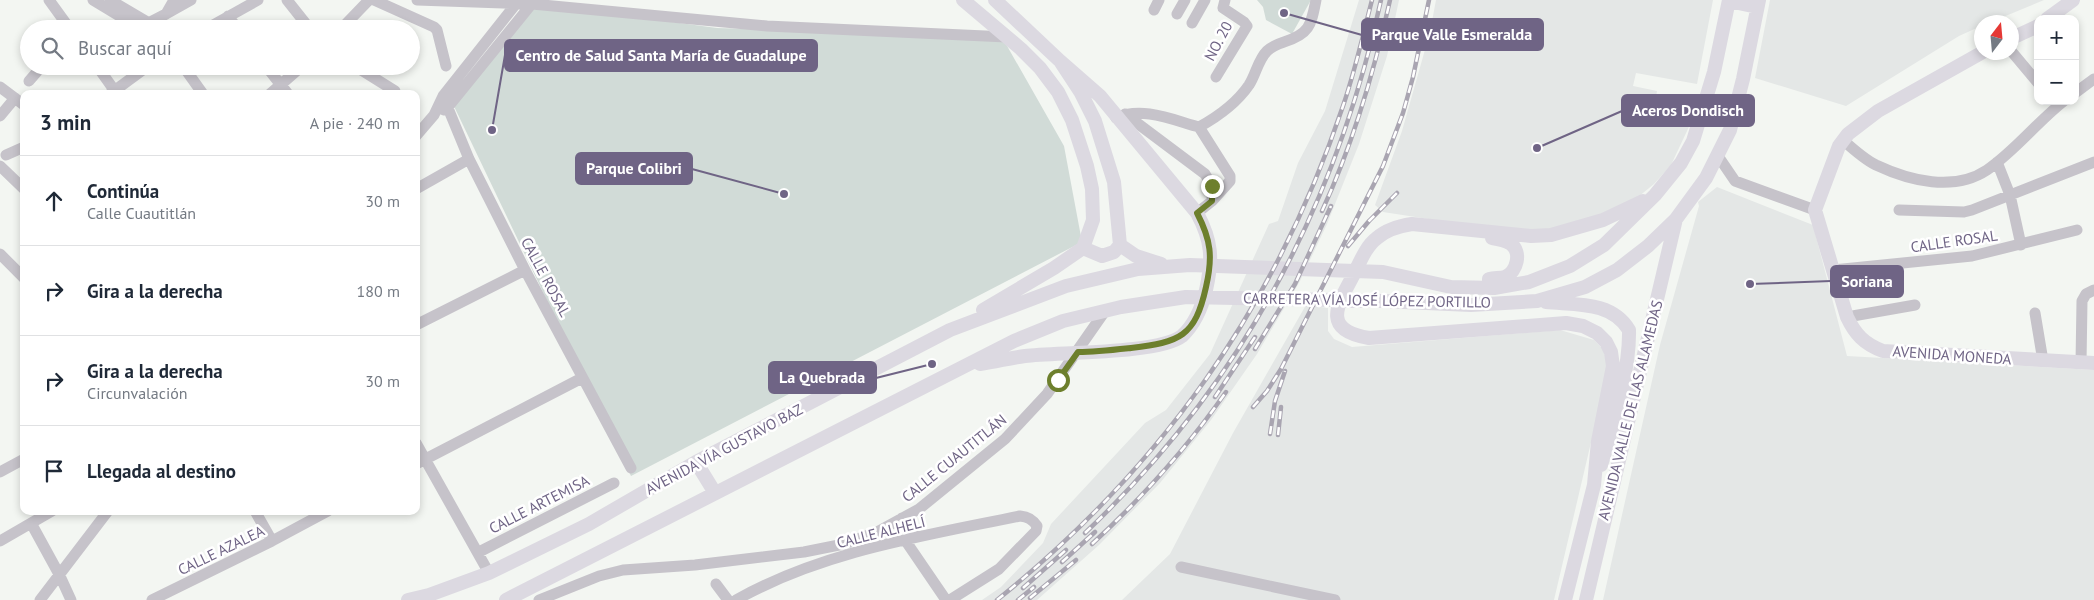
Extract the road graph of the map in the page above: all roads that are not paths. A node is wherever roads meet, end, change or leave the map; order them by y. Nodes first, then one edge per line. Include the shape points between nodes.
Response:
1 (49, 0) edge
2 (93, 0) edge
3 (110, 0) edge
4 (174, 0) edge
5 (191, 0) edge
6 (258, 0) edge
7 (287, 0) edge
8 (369, 0) edge
9 (374, 0) edge
10 (417, 0) edge
11 (963, 0) edge
12 (996, 0) edge
13 (1185, 0) edge
14 (1205, 0) edge
15 (1226, 0) edge
16 (1316, 0) edge
17 (1729, 0) edge
18 (2073, 0) edge
19 (518, 2) edge
20 (533, 2) edge
21 (1758, 3) edge
22 (166, 14) junction
23 (1177, 14) dead end
24 (2052, 15) edge
25 (228, 16) junction
26 (63, 20) edge
27 (131, 20) edge
28 (135, 20) edge
29 (154, 20) edge
30 (221, 20) edge
31 (231, 20) edge
32 (303, 20) edge
33 (350, 20) edge
34 (418, 20) edge
35 (420, 21) edge
36 (1192, 23) dead end
37 (2034, 28) edge
38 (2019, 35) edge
39 (1007, 37) junction
40 (1974, 57) edge
41 (2019, 60) edge
42 (1060, 61) junction
43 (446, 66) dead end
44 (34, 75) edge
45 (103, 75) edge
46 (137, 75) edge
47 (189, 75) edge
48 (273, 75) edge
49 (295, 75) edge
50 (369, 75) edge
51 (1216, 77) dead end
52 (2034, 78) edge
53 (2094, 79) edge
54 (29, 81) dead end
55 (0, 87) edge
56 (284, 89) edge
57 (112, 90) edge
58 (118, 90) edge
59 (200, 90) edge
60 (393, 90) edge
61 (2079, 90) edge
62 (443, 96) junction
63 (20, 102) edge
64 (2056, 105) edge
65 (448, 107) junction
66 (434, 115) junction
67 (0, 116) edge
68 (1121, 116) junction
69 (1199, 127) junction
70 (420, 131) edge
71 (1843, 140) junction
72 (20, 149) edge
73 (6, 155) dead end
74 (1718, 156) junction
75 (469, 159) junction
76 (1997, 162) junction
77 (2090, 164) edge
78 (0, 166) edge
79 (20, 185) edge
80 (420, 187) edge
81 (1655, 195) junction
82 (2010, 195) junction
83 (1212, 201) junction
84 (1815, 210) junction
85 (1899, 210) dead end
86 (1197, 213) junction
87 (1676, 220) junction
88 (1456, 228) junction
89 (2077, 230) dead end
90 (1120, 245) junction
91 (2021, 245) junction
92 (1083, 248) junction
93 (0, 254) edge
94 (1190, 265) joint
95 (1169, 266) junction
96 (525, 270) junction
97 (1833, 270) junction
98 (20, 274) edge
99 (1412, 277) junction
100 (2094, 290) edge
101 (1537, 301) junction
102 (1915, 305) dead end
103 (1105, 311) junction
104 (2035, 313) dead end
105 (1847, 317) junction
106 (420, 323) edge
107 (950, 330) junction
108 (1078, 352) junction
109 (2043, 362) junction
110 (2088, 363) edge
111 (967, 366) junction
112 (582, 378) junction
113 (20, 461) edge
114 (421, 462) edge
115 (696, 462) junction
116 (631, 468) dead end
117 (0, 472) edge
118 (614, 483) dead end
119 (1594, 485) junction
120 (714, 493) junction
121 (45, 515) edge
122 (105, 515) edge
123 (257, 515) edge
124 (321, 515) edge
125 (902, 518) junction
126 (31, 523) junction
127 (1602, 528) junction
128 (910, 538) junction
129 (0, 541) edge
130 (272, 542) junction
131 (479, 552) junction
132 (1181, 567) dead end
133 (489, 573) junction
134 (60, 576) junction
135 (716, 584) dead end
136 (40, 600) edge
137 (71, 600) edge
138 (152, 600) edge
139 (408, 600) edge
140 (506, 600) edge
141 (539, 600) edge
142 (728, 600) edge
143 (736, 600) edge
144 (948, 600) edge
145 (1335, 600) edge
146 (1565, 600) edge
147 (1586, 600) edge

1 - 26 street
2 - 27 street
3 - 28 street
4 - 22 street
5 - 22 street
6 - 25 street
7 - 32 street
8 - 33 street
9 - 34 street
10 - 19 street
11 - 39 main road
12 - 42 main road
13 - 23 street
14 - 36 street
15 - 51 street, NO. 20 via 1223,8 1246,26
16 - 69 street via 1310,26 1304,34 1270,47 1236,101 1220,116
17 - 21 main road
17 - 81 main road, CARRETERA VÍA JOSÉ LÓPEZ PORTILLO via 1714,72 1693,142
18 - 24 main road
19 - 20 street
19 - 62 street
20 - 39 street via 767,26
20 - 65 street
21 - 74 main road, CARRETERA VÍA JOSÉ LÓPEZ PORTILLO via 1730,130
22 - 29 street
25 - 30 street
25 - 31 street
35 - 43 street via 437,30
37 - 38 main road
39 - 92 main road via 1040,68 1058,92 1072,120 1088,166 1092,189 1093,220
40 - 71 main road via 1878,111
41 - 52 street
42 - 68 main road
42 - 90 main road via 1095,121 1109,161
44 - 54 street
45 - 57 street
46 - 58 street
47 - 59 street
48 - 56 street
49 - 56 street
50 - 60 street
53 - 61 street
55 - 63 street
62 - 65 street, CALLE ROSAL
62 - 66 street
63 - 67 street
64 - 76 street
65 - 66 street
65 - 75 street, CALLE ROSAL
66 - 70 street
68 - 69 street via 1137,112
68 - 83 street via 1205,174 1212,186
68 - 86 main road
69 - 83 street via 1230,176 1229,185
71 - 76 street via 1875,165 1920,180 1959,182 1979,175
71 - 84 main road
72 - 73 street
74 - 84 street via 1735,181
74 - 87 main road, CARRETERA VÍA JOSÉ LÓPEZ PORTILLO
75 - 80 street
75 - 96 street, CALLE ROSAL
76 - 82 street
77 - 82 street
78 - 79 street
81 - 88 main road, AVENIDA VALLE DE LAS ALAMEDAS via 1604,220 1551,235
81 - 99 main road, CARRETERA VÍA JOSÉ LÓPEZ PORTILLO via 1604,245 1570,266 1529,282 1494,288 1451,287
82 - 85 street via 1964,212
82 - 91 street
83 - 86 street
84 - 97 main road, AVENIDA MONEDA
86 - 108 main road via 1207,232 1211,269 1194,323 1181,336 1163,344
87 - 101 main road, CARRETERA VÍA JOSÉ LÓPEZ PORTILLO via 1616,270 1585,287
87 - 127 main road, AVENIDA VALLE DE LAS ALAMEDAS
88 - 99 main road via 1468,234 1505,240 1513,245 1517,261 1514,271 1504,277 1486,279
88 - 119 main road, AVENIDA VALLE DE LAS ALAMEDAS via 1412,224 1396,227 1374,240 1337,306 1342,328 1353,336 1369,338 1566,323 1597,333 1612,352 1613,366 1598,442
89 - 91 street, CALLE ROSAL
90 - 92 main road via 1114,252 1102,256
90 - 95 main road via 1136,256
91 - 97 street, CALLE ROSAL via 1972,256
92 - 107 main road
93 - 98 street
94 - 95 main road, AVENIDA VÍA GUSTAVO BAZ
94 - 99 main road, CARRETERA VÍA JOSÉ LÓPEZ PORTILLO via 1383,272
95 - 107 main road, AVENIDA VÍA GUSTAVO BAZ via 1107,275 1066,286
96 - 106 street
96 - 112 street, CALLE ROSAL
97 - 105 main road, AVENIDA MONEDA
100 - 110 street via 2082,301
101 - 103 main road, CARRETERA VÍA JOSÉ LÓPEZ PORTILLO via 1471,305 1186,297
101 - 119 main road via 1600,308 1618,315 1629,330 1627,363 1608,443
102 - 105 street
103 - 108 street, CALLE CUAUTITLÁN
103 - 111 main road via 1063,321 1014,341
104 - 109 street
105 - 109 main road, AVENIDA MONEDA via 1863,341 1883,351
107 - 115 main road, AVENIDA VÍA GUSTAVO BAZ
108 - 111 main road via 1025,356
108 - 125 street, CALLE CUAUTITLÁN via 1048,394 1005,439 919,509
109 - 110 main road, AVENIDA MONEDA
111 - 120 main road
112 - 114 street
112 - 116 street, CALLE ROSAL
113 - 117 street
114 - 131 street
115 - 120 main road
115 - 133 main road, AVENIDA VÍA GUSTAVO BAZ via 588,524
118 - 131 street, CALLE ARTEMISA
119 - 127 main road
119 - 146 main road, AVENIDA VALLE DE LAS ALAMEDAS
120 - 140 main road
121 - 126 street
122 - 134 street
123 - 130 street
124 - 130 street, CALLE AZALEA
125 - 128 street
125 - 141 street, CALLE CUAUTITLÁN via 877,532 844,544 696,565 623,570
126 - 129 street
126 - 134 street
127 - 147 main road, AVENIDA VALLE DE LAS ALAMEDAS
128 - 143 street, CALLE ALHELÍ via 794,571
128 - 144 street
128 - 144 street, CALLE ALHELÍ via 1020,516 1027,517 1037,526 1036,532 999,569
130 - 138 street, CALLE AZALEA
131 - 133 street
132 - 145 street
133 - 139 main road, AVENIDA VÍA GUSTAVO BAZ
134 - 136 street
134 - 137 street
135 - 142 street

